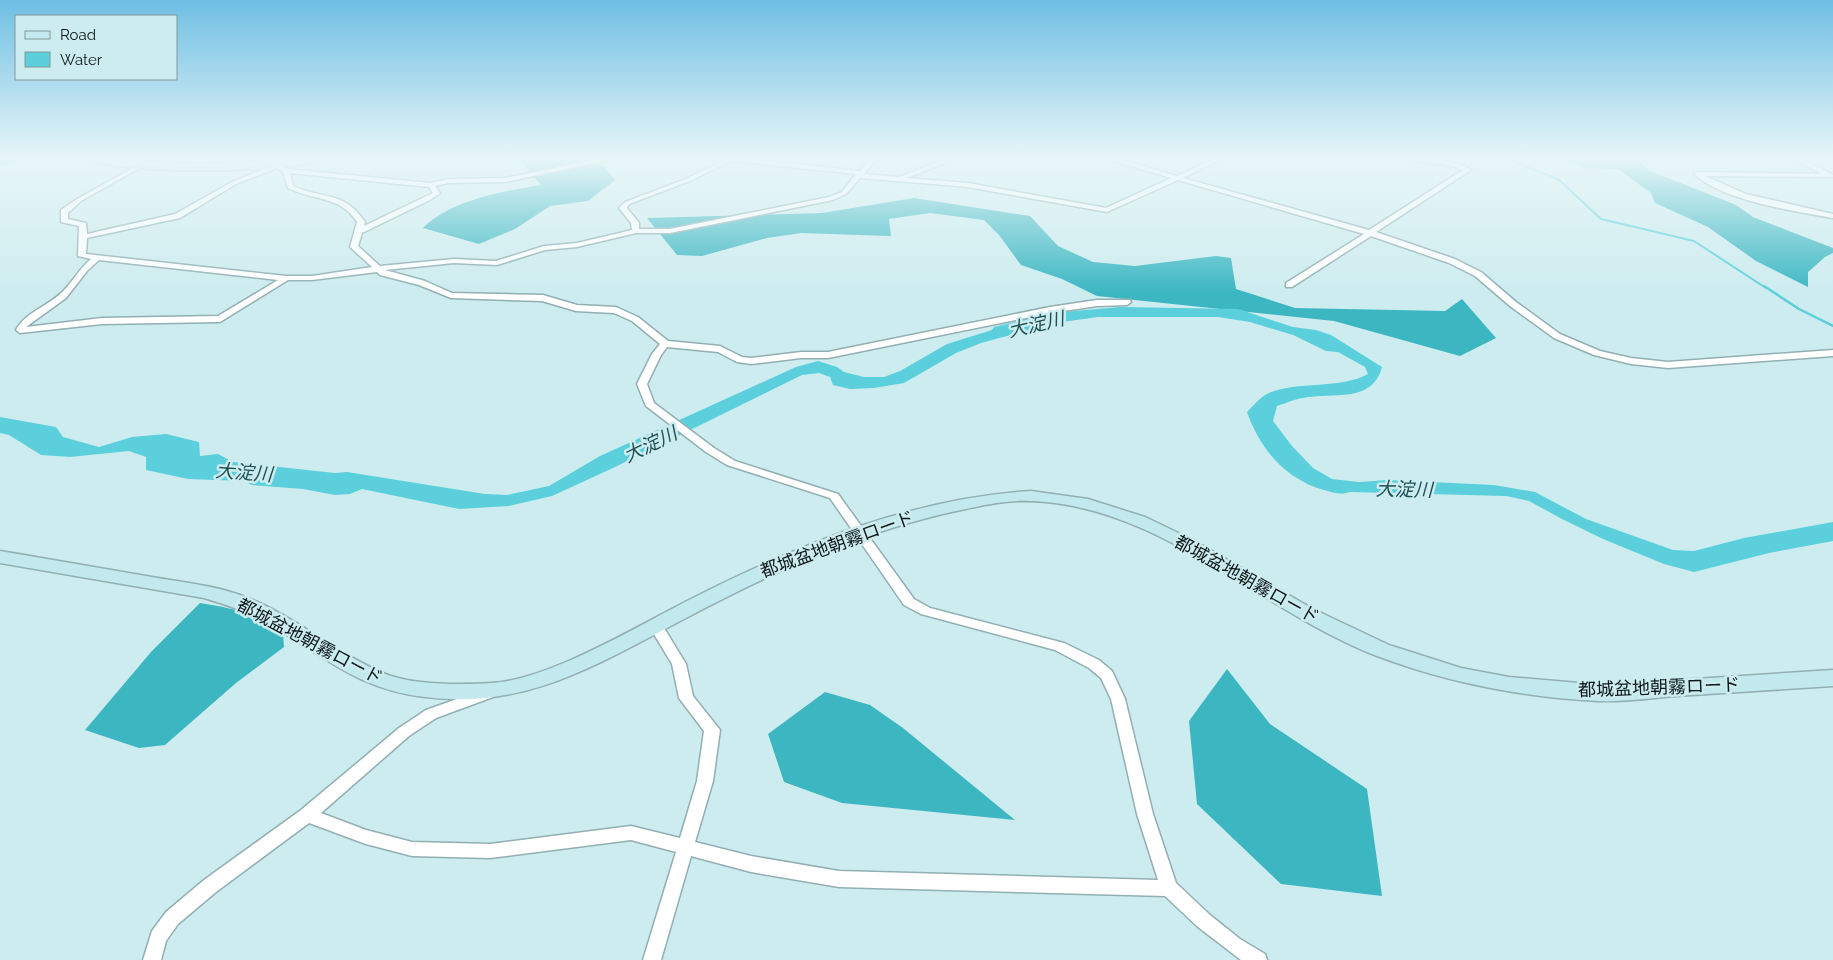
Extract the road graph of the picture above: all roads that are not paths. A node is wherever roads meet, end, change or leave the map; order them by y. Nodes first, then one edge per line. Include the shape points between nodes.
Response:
1 (75, 203) edge
2 (200, 203) edge
3 (340, 203) edge
4 (420, 203) edge
5 (628, 203) edge
6 (811, 203) edge
7 (1067, 203) edge
8 (1123, 203) edge
9 (1264, 203) edge
10 (1417, 203) edge
11 (1774, 203) edge
12 (1833, 216) edge
13 (636, 231) junction
14 (357, 232) junction
15 (1370, 233) junction
16 (82, 237) junction
17 (97, 258) junction
18 (381, 269) junction
19 (286, 278) junction
20 (1289, 285) dead end
21 (1127, 302) dead end
22 (665, 344) junction
23 (1833, 353) edge
24 (859, 532) junction
25 (0, 557) edge
26 (656, 626) junction
27 (1833, 678) edge
28 (493, 692) junction
29 (307, 815) junction
30 (685, 848) junction
31 (1169, 888) junction
32 (152, 960) edge
33 (652, 960) edge
34 (1258, 960) edge

1 - 16 street via 64,212 64,220 82,225
2 - 16 street via 177,216
3 - 14 street via 352,208 361,222
4 - 14 street
5 - 13 street via 623,208 635,223
6 - 13 street via 670,230
7 - 8 street via 1107,210
9 - 15 street
10 - 15 street
11 - 12 street
13 - 18 street via 577,245 544,248 497,263 454,262
14 - 18 street via 354,247
15 - 20 street
15 - 23 street via 1452,260 1478,274 1557,336 1597,353 1668,365
16 - 17 street via 82,256
17 - 19 street
17 - 19 street via 63,296 22,324 20,330 102,321 220,319
18 - 19 street
18 - 22 street via 382,273 422,283 451,295 543,298 576,308 616,310 635,319
21 - 22 street via 1050,310 828,355 801,354 751,362 720,349
22 - 24 street via 642,384 650,404 731,462 834,496
24 - 26 street, 都城盆地朝霧ロード via 749,577
24 - 27 street, 都城盆地朝霧ロード via 930,510 995,498 1031,496 1059,499 1088,504 1139,521 1187,544 1341,631 1382,650 1460,675 1509,685 1602,693
24 - 31 street via 909,602 926,611 1058,646 1094,664 1107,675 1118,699 1145,814
25 - 28 street, 都城盆地朝霧ロード via 205,592 240,602 268,615 348,665 387,683 428,690
26 - 28 street, 都城盆地朝霧ロード via 578,665 521,686
26 - 30 street via 679,664 686,698 712,730 705,781
28 - 29 street via 431,714 404,732
29 - 30 street via 366,837 412,849 490,851 631,832
29 - 32 street via 172,918 158,937
30 - 31 street via 751,864 839,879
30 - 33 street
31 - 34 street via 1204,921

